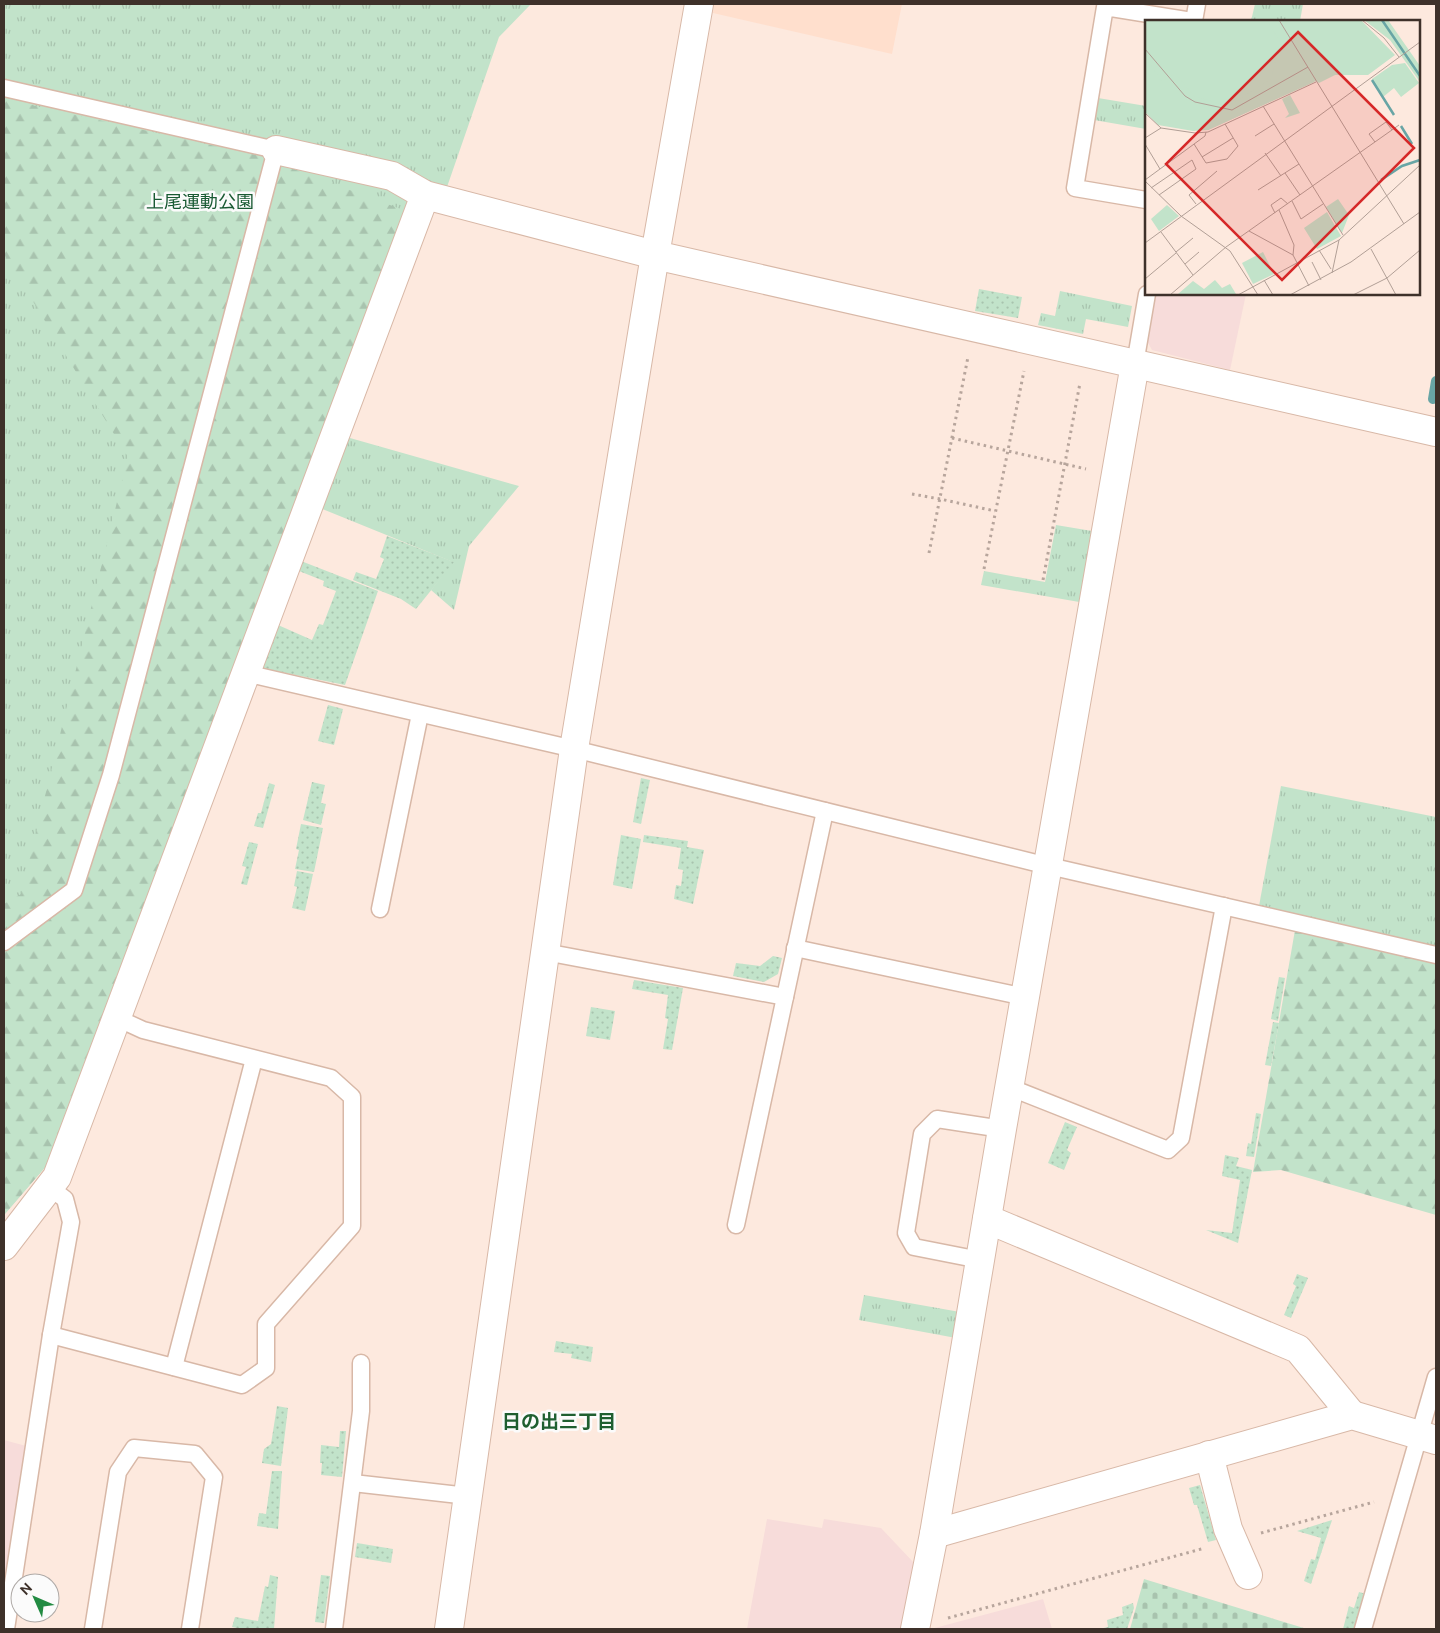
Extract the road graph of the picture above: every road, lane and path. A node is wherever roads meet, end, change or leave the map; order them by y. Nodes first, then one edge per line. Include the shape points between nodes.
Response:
1 (699, 4) edge
2 (1197, 4) edge
3 (1187, 20) edge
4 (1193, 20) edge
5 (4, 88) edge
6 (276, 150) junction
7 (425, 195) junction
8 (1145, 200) edge
9 (655, 255) junction
10 (1147, 295) edge
11 (974, 327) junction
12 (1030, 340) junction
13 (1086, 353) junction
14 (1135, 364) junction
15 (1436, 432) edge
16 (952, 438) junction
17 (1007, 450) junction
18 (1065, 464) junction
19 (1116, 475) junction
20 (912, 494) dead end
21 (940, 499) junction
22 (996, 511) junction
23 (929, 553) dead end
24 (984, 568) dead end
25 (1043, 580) dead end
26 (245, 673) junction
27 (420, 714) junction
28 (574, 750) junction
29 (824, 811) junction
30 (1048, 865) junction
31 (1224, 906) junction
32 (380, 909) dead end
33 (4, 942) edge
34 (795, 948) junction
35 (545, 952) junction
36 (1436, 955) edge
37 (785, 997) junction
38 (1025, 997) junction
39 (117, 1018) junction
40 (254, 1059) junction
41 (1009, 1087) junction
42 (1002, 1129) junction
43 (49, 1187) junction
44 (987, 1219) junction
45 (736, 1225) dead end
46 (4, 1246) edge
47 (980, 1260) junction
48 (51, 1335) junction
49 (361, 1363) dead end
50 (174, 1368) junction
51 (1436, 1377) edge
52 (1352, 1415) junction
53 (1428, 1437) edge
54 (1209, 1455) junction
55 (353, 1484) junction
56 (468, 1496) junction
57 (1400, 1500) junction
58 (934, 1534) junction
59 (1233, 1541) junction
60 (1248, 1575) dead end
61 (916, 1628) edge
62 (6, 1629) edge
63 (94, 1629) edge
64 (190, 1629) edge
65 (334, 1629) edge
66 (449, 1629) edge
67 (1363, 1629) edge

1 - 9 street
2 - 4 lane
3 - 8 lane via 1105,7 1075,188
5 - 6 lane
6 - 7 street via 392,176
6 - 33 lane via 111,775 74,890
7 - 9 street
7 - 26 street
9 - 11 street
9 - 28 street
10 - 14 lane
11 - 12 street
11 - 16 path
12 - 13 street
12 - 17 path
13 - 14 street
13 - 18 path
14 - 15 street
14 - 19 street
16 - 17 path
16 - 21 path
17 - 18 path
17 - 22 path
18 - 19 path
18 - 25 path
19 - 30 street
20 - 21 path
21 - 22 path
21 - 23 path
22 - 24 path
26 - 27 lane
26 - 39 street
27 - 28 lane
27 - 32 lane
28 - 29 lane
28 - 35 street
29 - 30 lane
29 - 34 lane
30 - 31 lane
30 - 38 street
31 - 36 lane
31 - 41 lane via 1182,1138 1168,1150
34 - 37 lane
34 - 38 lane
35 - 37 lane
35 - 56 street
37 - 45 lane
38 - 41 street
39 - 40 lane via 143,1030
39 - 43 street via 57,1177
40 - 50 lane
40 - 50 lane via 332,1078 352,1097 352,1226 266,1324 266,1368 242,1385
41 - 42 street
42 - 44 street
42 - 47 lane via 936,1119 922,1134 906,1233 914,1247
43 - 46 street
43 - 48 lane via 65,1199 71,1222
44 - 47 street
44 - 52 street via 1298,1349
47 - 58 street
48 - 50 lane
48 - 62 lane
49 - 55 lane via 361,1410
51 - 53 lane
52 - 53 street
52 - 54 street
53 - 57 lane
54 - 58 street
54 - 59 street
55 - 56 lane
55 - 65 lane
56 - 66 street
57 - 59 path via 1390,1498
57 - 67 lane
58 - 61 street
59 - 60 street
59 - 61 path
63 - 64 lane via 118,1472 134,1448 194,1454 214,1477

